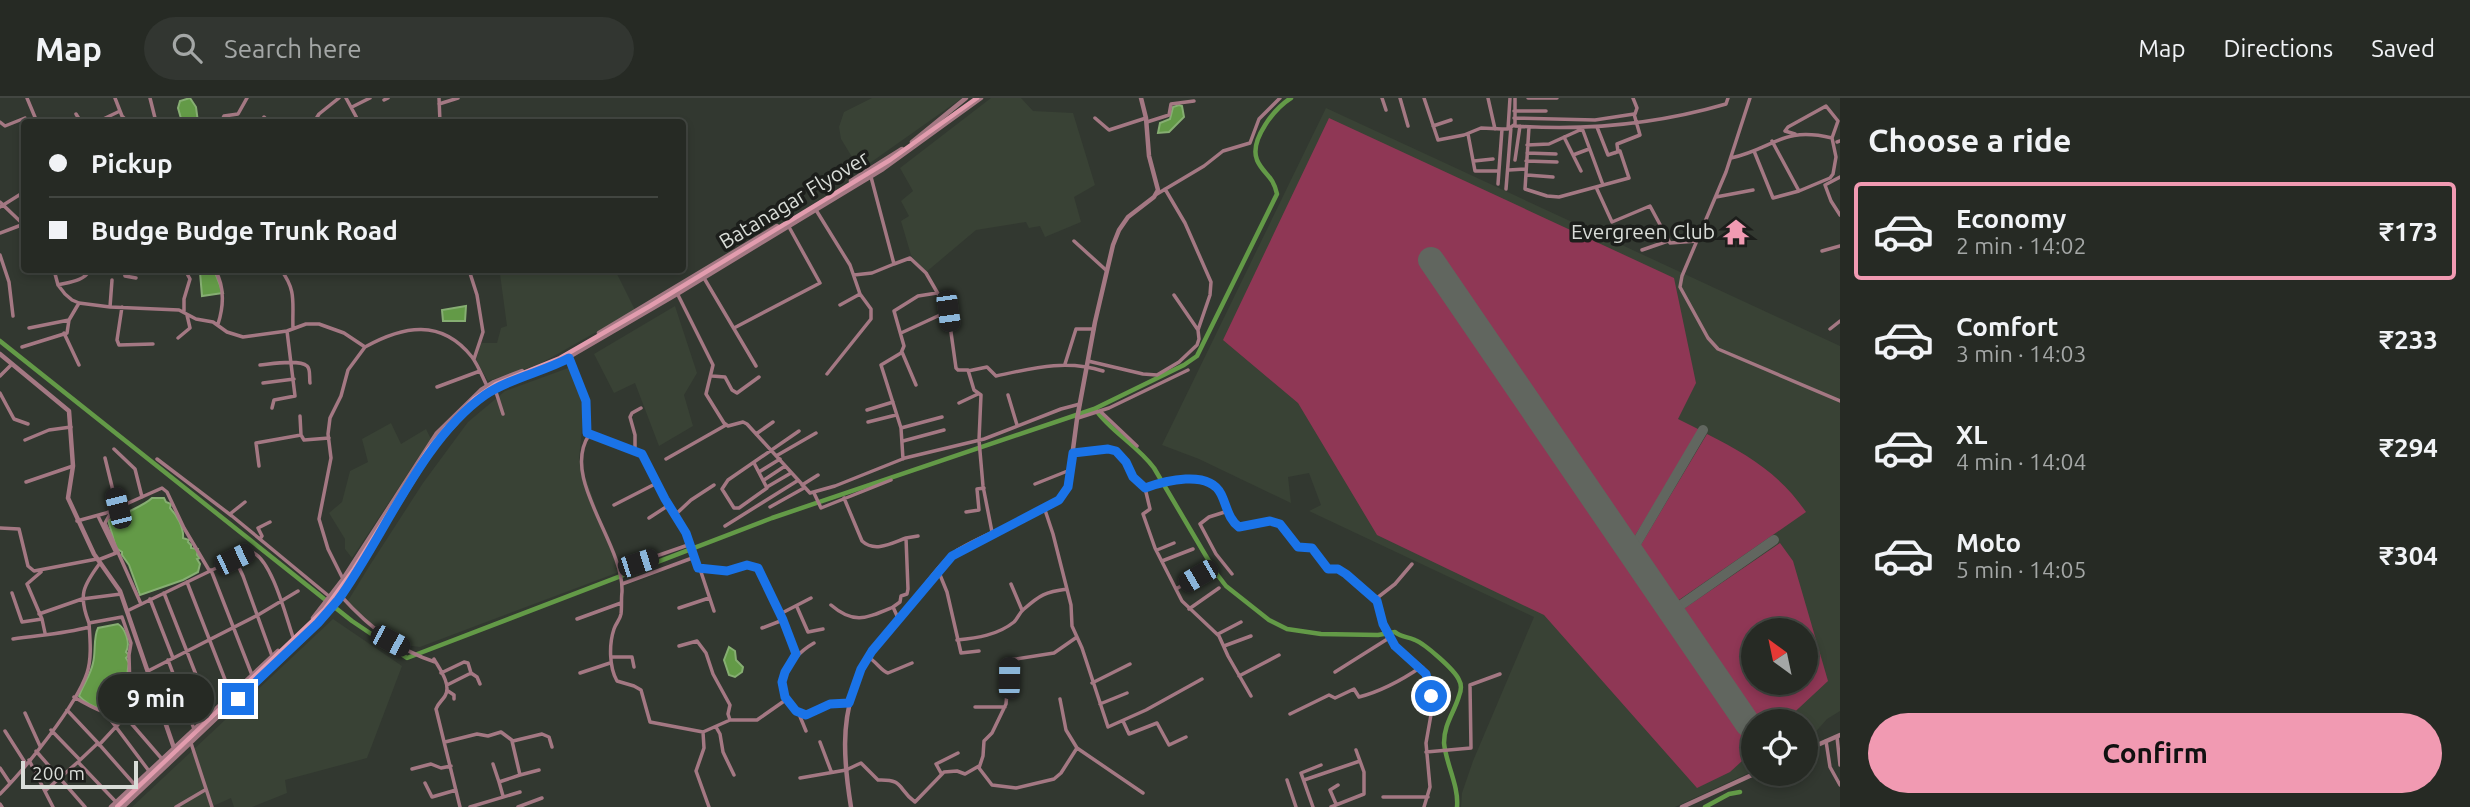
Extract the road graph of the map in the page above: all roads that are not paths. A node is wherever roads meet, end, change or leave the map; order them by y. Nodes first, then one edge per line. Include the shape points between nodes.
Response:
1 (27, 98) edge
2 (115, 98) edge
3 (150, 98) edge
4 (247, 98) edge
5 (339, 98) edge
6 (346, 98) edge
7 (370, 98) edge
8 (439, 98) edge
9 (458, 98) edge
10 (966, 98) edge
11 (979, 98) edge
12 (1141, 98) edge
13 (1269, 98) edge
14 (1280, 98) edge
15 (1382, 98) edge
16 (1400, 98) edge
17 (1424, 98) edge
18 (1488, 98) edge
19 (1512, 98) edge
20 (1528, 98) edge
21 (1558, 98) edge
22 (1633, 98) edge
23 (1728, 98) edge
24 (1750, 98) edge
25 (1194, 102) dead end
26 (439, 104) junction
27 (1274, 104) junction
28 (352, 107) junction
29 (1386, 110) dead end
30 (120, 111) junction
31 (1514, 111) junction
32 (1546, 111) dead end
33 (76, 114) dead end
34 (1635, 115) junction
35 (1095, 118) dead end
36 (36, 119) edge
37 (79, 119) edge
38 (103, 119) edge
39 (126, 119) edge
40 (155, 119) edge
41 (222, 119) edge
42 (316, 119) edge
43 (358, 119) edge
44 (440, 119) edge
45 (21, 120) edge
46 (1146, 120) junction
47 (1451, 121) dead end
48 (0, 122) edge
49 (1514, 122) junction
50 (1637, 122) junction
51 (1408, 126) dead end
52 (1433, 126) junction
53 (1520, 126) junction
54 (1529, 127) junction
55 (1597, 127) junction
56 (1502, 128) junction
57 (1582, 128) junction
58 (1495, 129) junction
59 (1511, 132) junction
60 (1520, 132) junction
61 (1468, 134) junction
62 (1795, 134) junction
63 (1528, 136) junction
64 (1564, 137) junction
65 (1510, 138) junction
66 (1519, 138) junction
67 (1832, 138) junction
68 (1772, 141) junction
69 (1527, 145) junction
70 (1589, 149) junction
71 (1754, 151) junction
72 (1618, 152) junction
73 (1526, 153) junction
74 (1556, 154) dead end
75 (1573, 155) junction
76 (1731, 158) junction
77 (1493, 159) dead end
78 (1515, 160) dead end
79 (1474, 161) junction
80 (1526, 161) junction
81 (1557, 162) dead end
82 (1525, 169) junction
83 (1509, 170) dead end
84 (1497, 171) dead end
85 (1581, 171) dead end
86 (1527, 175) junction
87 (871, 177) junction
88 (1552, 177) dead end
89 (1840, 177) edge
90 (1498, 184) dead end
91 (1603, 185) junction
92 (1596, 187) junction
93 (1165, 189) junction
94 (1506, 189) dead end
95 (1753, 190) dead end
96 (1799, 191) junction
97 (21, 194) edge
98 (1157, 194) junction
99 (1716, 197) junction
100 (1838, 204) edge
101 (1, 205) edge
102 (816, 210) junction
103 (1840, 215) edge
104 (21, 222) edge
105 (21, 226) edge
106 (788, 227) junction
107 (0, 233) edge
108 (1074, 241) dead end
109 (1668, 241) junction
110 (1697, 241) junction
111 (1840, 246) edge
112 (1642, 250) dead end
113 (1822, 251) dead end
114 (0, 255) edge
115 (894, 264) junction
116 (1107, 271) junction
117 (55, 273) edge
118 (88, 273) edge
119 (124, 273) edge
120 (187, 273) edge
121 (216, 273) edge
122 (283, 273) edge
123 (470, 273) edge
124 (854, 275) junction
125 (136, 278) dead end
126 (704, 278) junction
127 (112, 280) dead end
128 (58, 285) junction
129 (674, 288) junction
130 (937, 292) junction
131 (677, 294) junction
132 (860, 294) junction
133 (1174, 295) dead end
134 (79, 303) junction
135 (841, 305) dead end
136 (110, 307) junction
137 (122, 307) junction
138 (950, 310) junction
139 (186, 313) junction
140 (13, 316) dead end
141 (69, 320) junction
142 (1840, 321) edge
143 (218, 324) junction
144 (29, 328) dead end
145 (293, 328) junction
146 (734, 328) junction
147 (1094, 328) junction
148 (1829, 329) dead end
149 (1198, 330) junction
150 (287, 331) junction
151 (64, 333) junction
152 (901, 333) junction
153 (178, 338) dead end
154 (153, 344) dead end
155 (22, 347) dead end
156 (365, 347) junction
157 (902, 352) junction
158 (0, 354) edge
159 (568, 355) junction
160 (474, 359) junction
161 (291, 362) junction
162 (12, 364) junction
163 (1088, 364) junction
164 (79, 365) dead end
165 (260, 365) dead end
166 (1063, 365) junction
167 (756, 366) dead end
168 (1188, 370) dead end
169 (480, 371) junction
170 (968, 371) junction
171 (1103, 371) dead end
172 (827, 374) dead end
173 (0, 376) edge
174 (711, 376) junction
175 (759, 377) dead end
176 (293, 379) junction
177 (263, 383) dead end
178 (310, 383) dead end
179 (916, 385) dead end
180 (488, 386) junction
181 (437, 387) dead end
182 (495, 390) junction
183 (0, 393) edge
184 (980, 393) junction
185 (1008, 395) dead end
186 (1840, 401) edge
187 (893, 402) junction
188 (959, 403) dead end
189 (1080, 405) junction
190 (272, 408) dead end
191 (641, 408) dead end
192 (867, 410) dead end
193 (1100, 411) junction
194 (503, 414) dead end
195 (897, 415) junction
196 (300, 416) dead end
197 (942, 416) dead end
198 (1077, 418) junction
199 (773, 422) dead end
200 (868, 422) dead end
201 (29, 424) dead end
202 (726, 425) junction
203 (1017, 425) junction
204 (71, 427) junction
205 (901, 428) junction
206 (799, 430) dead end
207 (944, 430) dead end
208 (756, 433) junction
209 (816, 433) dead end
210 (301, 435) junction
211 (589, 435) junction
212 (329, 438) junction
213 (25, 440) dead end
214 (902, 441) junction
215 (979, 441) junction
216 (1137, 446) dead end
217 (114, 449) dead end
218 (771, 450) junction
219 (635, 451) junction
220 (1073, 453) junction
221 (105, 458) dead end
222 (778, 458) junction
223 (157, 459) dead end
224 (666, 459) dead end
225 (903, 459) junction
226 (754, 463) junction
227 (73, 466) junction
228 (259, 466) dead end
229 (785, 466) junction
230 (1070, 470) junction
231 (759, 472) junction
232 (791, 473) junction
233 (818, 475) dead end
234 (764, 480) junction
235 (891, 480) dead end
236 (797, 481) junction
237 (26, 482) dead end
238 (657, 483) junction
239 (1035, 484) dead end
240 (714, 485) dead end
241 (767, 487) junction
242 (803, 487) junction
243 (984, 488) junction
244 (1145, 488) junction
245 (814, 495) junction
246 (142, 497) junction
247 (844, 498) junction
248 (245, 502) dead end
249 (614, 505) dead end
250 (669, 505) junction
251 (770, 507) dead end
252 (118, 508) junction
253 (1045, 510) junction
254 (1228, 511) junction
255 (966, 512) dead end
256 (230, 514) junction
257 (675, 515) junction
258 (98, 516) junction
259 (649, 519) dead end
260 (78, 521) junction
261 (270, 522) dead end
262 (725, 526) dead end
263 (0, 528) edge
264 (993, 534) junction
265 (918, 536) dead end
266 (906, 538) junction
267 (259, 539) junction
268 (1174, 543) dead end
269 (691, 545) junction
270 (1192, 549) dead end
271 (1156, 551) junction
272 (695, 556) junction
273 (234, 559) junction
274 (99, 560) junction
275 (1162, 561) junction
276 (1412, 564) dead end
277 (700, 569) junction
278 (43, 570) junction
279 (210, 570) junction
280 (619, 570) junction
281 (938, 570) junction
282 (1232, 574) dead end
283 (1198, 576) dead end
284 (343, 579) junction
285 (187, 582) junction
286 (622, 583) junction
287 (1011, 584) dead end
288 (1219, 588) dead end
289 (1067, 589) junction
290 (1176, 589) junction
291 (335, 590) junction
292 (298, 591) dead end
293 (12, 593) dead end
294 (164, 593) junction
295 (121, 594) junction
296 (330, 598) junction
297 (339, 598) junction
298 (709, 598) junction
299 (811, 598) dead end
300 (82, 599) junction
301 (150, 599) junction
302 (1377, 601) junction
303 (281, 602) junction
304 (621, 603) junction
305 (141, 604) junction
306 (831, 605) dead end
307 (797, 607) junction
308 (893, 607) junction
309 (679, 608) dead end
310 (1189, 609) junction
311 (1022, 610) junction
312 (714, 611) dead end
313 (39, 614) junction
314 (126, 614) junction
315 (780, 614) junction
316 (258, 615) junction
317 (898, 618) junction
318 (42, 619) junction
319 (577, 619) dead end
320 (783, 620) junction
321 (1241, 622) dead end
322 (89, 625) junction
323 (232, 628) junction
324 (762, 628) dead end
325 (822, 629) dead end
326 (45, 633) junction
327 (1218, 634) junction
328 (1388, 634) junction
329 (1251, 636) dead end
330 (293, 637) junction
331 (1077, 637) junction
332 (13, 639) dead end
333 (211, 639) junction
334 (957, 640) junction
335 (814, 643) dead end
336 (679, 646) dead end
337 (1224, 646) junction
338 (141, 651) junction
339 (186, 651) junction
340 (979, 651) dead end
341 (796, 654) junction
342 (129, 655) junction
343 (1279, 655) dead end
344 (272, 656) junction
345 (612, 657) junction
346 (868, 657) junction
347 (171, 659) junction
348 (610, 663) junction
349 (912, 663) dead end
350 (1130, 664) dead end
351 (634, 667) dead end
352 (1421, 667) junction
353 (148, 671) junction
354 (1335, 672) dead end
355 (441, 673) junction
356 (471, 673) junction
357 (580, 673) dead end
358 (1500, 674) dead end
359 (252, 675) junction
360 (1239, 676) junction
361 (1202, 679) dead end
362 (1092, 683) junction
363 (480, 684) dead end
364 (447, 685) junction
365 (447, 691) junction
366 (1128, 693) dead end
367 (231, 695) junction
368 (1251, 696) dead end
369 (74, 697) junction
370 (454, 699) dead end
371 (787, 699) junction
372 (1059, 699) dead end
373 (849, 703) junction
374 (1100, 704) junction
375 (159, 706) junction
376 (975, 707) dead end
377 (1006, 707) junction
378 (67, 710) junction
379 (103, 710) junction
380 (25, 713) dead end
381 (211, 713) junction
382 (799, 714) junction
383 (1290, 714) dead end
384 (128, 719) junction
385 (730, 720) junction
386 (1122, 720) junction
387 (117, 726) junction
388 (716, 727) junction
389 (194, 729) junction
390 (51, 730) junction
391 (5, 731) dead end
392 (806, 731) dead end
393 (704, 732) junction
394 (186, 736) junction
395 (1838, 736) edge
396 (1186, 737) dead end
397 (512, 741) junction
398 (1826, 741) junction
399 (192, 742) junction
400 (445, 742) junction
401 (820, 742) dead end
402 (99, 744) junction
403 (1818, 745) edge
404 (40, 746) junction
405 (174, 747) junction
406 (552, 747) dead end
407 (1077, 748) junction
408 (1356, 750) dead end
409 (36, 751) junction
410 (1426, 752) junction
411 (958, 753) dead end
412 (180, 754) junction
413 (162, 759) junction
414 (29, 760) junction
415 (79, 761) junction
416 (1360, 761) junction
417 (26, 764) junction
418 (493, 764) dead end
419 (1321, 765) dead end
420 (1840, 765) edge
421 (451, 766) junction
422 (979, 766) junction
423 (0, 768) edge
424 (412, 769) dead end
425 (539, 770) dead end
426 (846, 770) junction
427 (149, 771) junction
428 (831, 771) junction
429 (941, 774) junction
430 (520, 775) junction
431 (734, 775) dead end
432 (60, 778) junction
433 (800, 778) dead end
434 (1287, 780) dead end
435 (1304, 780) junction
436 (1741, 780) edge
437 (499, 782) junction
438 (10, 783) junction
439 (425, 783) dead end
440 (135, 785) junction
441 (1338, 785) dead end
442 (1840, 785) edge
443 (46, 790) junction
444 (205, 790) junction
445 (456, 790) junction
446 (520, 792) dead end
447 (1143, 793) dead end
448 (0, 794) edge
449 (503, 797) junction
450 (1383, 797) dead end
451 (1428, 797) junction
452 (542, 798) dead end
453 (1348, 804) edge
454 (116, 805) edge
455 (1334, 806) edge
456 (53, 807) edge
457 (85, 807) edge
458 (111, 807) edge
459 (123, 807) edge
460 (176, 807) edge
461 (212, 807) edge
462 (460, 807) edge
463 (470, 807) edge
464 (519, 807) edge
465 (709, 807) edge
466 (851, 807) edge
467 (1296, 807) edge
468 (1313, 807) edge
469 (1424, 807) edge
470 (1682, 807) edge

1 - 36 street
2 - 30 street
3 - 40 street
4 - 41 street via 238,114
5 - 42 street
6 - 28 street
7 - 28 street
8 - 26 street
9 - 26 street
10 - 129 street via 888,158
11 - 87 street
11 - 454 main road, Batanagar Flyover via 890,160 650,306 560,358 496,384 474,399 428,450 320,616
12 - 46 street
13 - 27 street
14 - 27 street
15 - 29 street
16 - 51 street
17 - 52 street
18 - 58 street
19 - 31 street
19 - 56 street via 1508,128
20 - 21 street
22 - 34 street
23 - 50 street via 1726,104 1695,113
24 - 76 street
25 - 46 street via 1171,104 1169,115
26 - 44 street
27 - 93 street via 1259,119 1250,143 1223,151
28 - 43 street
30 - 38 street
30 - 39 street
31 - 32 street
31 - 49 street
33 - 37 street
34 - 49 street
34 - 50 street
35 - 46 street via 1109,130
45 - 48 street via 5,126
46 - 98 street
47 - 52 street
49 - 53 street
49 - 59 street
50 - 55 street
50 - 72 street via 1640,135 1616,145
52 - 61 street via 1438,141
53 - 54 street
53 - 60 street
54 - 57 street
54 - 63 street
55 - 57 street
55 - 72 street via 1608,155
56 - 58 street
56 - 90 street
57 - 64 street
57 - 70 street
58 - 61 street via 1481,128
59 - 60 street
59 - 65 street
60 - 63 street
60 - 66 street
61 - 79 street
62 - 67 street
62 - 67 street via 1785,131 1826,106 1838,121
62 - 68 street
63 - 66 street
63 - 69 street
64 - 69 street via 1549,144
64 - 75 street
65 - 66 street
65 - 94 street
66 - 78 street
67 - 96 street via 1833,174 1821,184
68 - 71 street
68 - 96 street
69 - 73 street
70 - 75 street
70 - 91 street
71 - 76 street
71 - 96 street via 1773,198
72 - 91 street via 1629,178
73 - 74 street
73 - 80 street
75 - 85 street
76 - 99 street
77 - 79 street
79 - 84 street via 1475,171
80 - 81 street
80 - 82 street
82 - 83 street
82 - 86 street
86 - 88 street
86 - 92 street via 1525,189 1547,196
87 - 102 street
87 - 115 street
89 - 100 street via 1826,184 1831,201
91 - 92 street
92 - 109 street via 1612,222 1650,206
93 - 98 street
93 - 149 street via 1211,282
95 - 99 street
97 - 101 street
98 - 116 street via 1123,223
99 - 110 street
100 - 103 street
101 - 104 street
102 - 106 street
102 - 124 street
105 - 107 street
106 - 126 street
106 - 146 street via 820,283
108 - 116 street
109 - 110 street
109 - 112 street
110 - 186 street via 1680,287 1713,344
111 - 113 street
114 - 140 street
115 - 124 street
115 - 130 street via 910,258
116 - 147 street
117 - 128 street
118 - 128 street
119 - 125 street
120 - 139 street
121 - 143 street via 222,288
122 - 145 street via 292,286
123 - 160 street via 483,332
124 - 132 street
126 - 131 street
126 - 146 street
127 - 136 street
128 - 134 street
129 - 131 street
129 - 159 street
130 - 138 street
130 - 152 street via 918,296 894,311
131 - 159 street
131 - 174 street via 713,365
132 - 135 street
132 - 172 street via 871,309 871,319
133 - 149 street
134 - 136 street
134 - 141 street
136 - 137 street
137 - 139 street
137 - 154 street via 119,345
138 - 152 street
138 - 170 street via 956,368
139 - 143 street
139 - 153 street via 190,328
141 - 144 street
141 - 151 street
142 - 148 street
143 - 150 street via 243,337
145 - 150 street
145 - 156 street via 325,325
146 - 167 street
147 - 163 street
147 - 166 street via 1076,329
149 - 163 street via 1193,349 1161,373
150 - 161 street
151 - 155 street
151 - 164 street
152 - 157 street
156 - 160 street via 392,333 429,329 454,341
156 - 212 street via 348,370 330,418
157 - 179 street
157 - 187 street via 881,365
158 - 162 street
159 - 180 street
159 - 182 street
159 - 211 street via 586,401
160 - 169 street
161 - 165 street
161 - 176 street
161 - 178 street via 308,366
162 - 173 street
162 - 204 street via 65,406
163 - 166 street
163 - 171 street
163 - 189 street
166 - 170 street via 996,376 987,368
168 - 193 street
169 - 180 street
169 - 181 street
170 - 184 street via 974,390
174 - 175 street via 724,377 737,393
174 - 202 street via 706,394
176 - 177 street
176 - 190 street via 295,396 274,400
180 - 284 street via 467,401 430,442
182 - 194 street
182 - 297 street via 477,401 435,447
183 - 201 street via 14,419
184 - 188 street
184 - 215 street
185 - 203 street
187 - 192 street
187 - 195 street
189 - 198 street
189 - 203 street
191 - 219 street via 630,417
193 - 198 street
193 - 216 street
195 - 200 street
195 - 205 street
196 - 210 street
197 - 205 street
198 - 220 street
199 - 208 street
202 - 208 street via 743,422
202 - 224 street
203 - 215 street
204 - 213 street
204 - 227 street
205 - 214 street
206 - 218 street
207 - 214 street
208 - 218 street
209 - 222 street
210 - 212 street via 306,440
210 - 228 street via 256,443
211 - 219 street
211 - 280 street via 582,445 581,470
212 - 284 street via 331,458 319,519
214 - 225 street
215 - 225 street
215 - 243 street
217 - 246 street via 135,469
218 - 222 street
218 - 226 street
219 - 238 street via 642,454
220 - 230 street
220 - 244 street via 1116,451
221 - 252 street
222 - 229 street
222 - 231 street
223 - 256 street
225 - 245 street
226 - 231 street
226 - 241 street via 725,483 725,495 737,508
227 - 237 street
227 - 260 street via 68,498
229 - 232 street
229 - 234 street
230 - 239 street
230 - 253 street via 1064,495
231 - 234 street
232 - 236 street
232 - 241 street
233 - 242 street
234 - 241 street
235 - 247 street
236 - 242 street
236 - 262 street
238 - 249 street
238 - 250 street
240 - 257 street
242 - 245 street
242 - 251 street
243 - 255 street via 977,489 979,510
243 - 264 street
244 - 254 street via 1165,481 1192,480 1214,486
244 - 271 street via 1150,509 1143,514
245 - 247 street via 819,506
246 - 252 street
246 - 279 street via 165,489
247 - 266 street via 868,547
248 - 256 street
250 - 257 street
250 - 259 street
252 - 258 street
252 - 305 street via 105,522
253 - 264 street
253 - 289 street
254 - 282 street via 1200,524
254 - 302 street via 1239,527 1268,521 1280,524 1298,547 1312,548 1328,569 1346,574
256 - 267 street
257 - 269 street
258 - 260 street
258 - 274 street via 116,553
260 - 274 street
261 - 267 street via 258,528
263 - 278 street via 19,529 28,566
264 - 281 street via 956,552
265 - 266 street
266 - 308 street via 908,589
267 - 296 street
268 - 271 street
269 - 272 street
269 - 280 street
270 - 275 street
271 - 275 street
272 - 277 street
272 - 286 street
273 - 279 street
273 - 303 street via 252,552 259,555
273 - 316 street
274 - 278 street
274 - 295 street
274 - 300 street via 85,583
275 - 290 street
276 - 302 street
277 - 298 street
277 - 315 street via 756,566
278 - 313 street via 27,583
279 - 285 street
279 - 323 street
280 - 286 street
281 - 317 street
281 - 334 street
283 - 290 street
284 - 291 street
285 - 294 street
285 - 333 street
286 - 304 street
287 - 311 street
288 - 310 street
289 - 311 street via 1043,593
289 - 331 street
290 - 310 street
291 - 296 street
291 - 297 street
292 - 303 street
293 - 318 street via 22,622
294 - 301 street
294 - 339 street
295 - 300 street
295 - 314 street
296 - 330 street
297 - 355 street via 390,641 415,656 434,660
297 - 399 street
298 - 309 street
298 - 312 street
299 - 307 street
300 - 313 street
300 - 322 street
301 - 305 street
301 - 347 street
302 - 328 street
303 - 316 street
303 - 330 street
304 - 319 street
304 - 345 street
305 - 314 street
306 - 308 street via 843,616 861,619
307 - 315 street
307 - 325 street via 808,632
308 - 317 street
310 - 327 street
311 - 334 street via 1007,626 981,637
313 - 318 street
314 - 322 street
314 - 338 street
314 - 342 street
315 - 320 street
316 - 323 street
316 - 344 street
317 - 346 street
318 - 326 street
320 - 324 street
320 - 341 street
321 - 327 street
322 - 326 street
322 - 369 street via 88,671
323 - 333 street
323 - 359 street
326 - 332 street
327 - 337 street
328 - 352 street via 1397,648
328 - 354 street
329 - 337 street
330 - 344 street
331 - 362 street
331 - 377 street via 1054,653 1010,660
333 - 339 street
333 - 367 street
334 - 340 street via 961,654
335 - 341 street
336 - 385 street via 697,641 705,651 730,705
337 - 360 street
338 - 342 street
338 - 353 street
339 - 347 street
339 - 381 street
341 - 371 street via 782,682
342 - 384 street
343 - 360 street
344 - 359 street
345 - 348 street
345 - 351 street via 632,657
346 - 349 street via 888,673
346 - 373 street
347 - 353 street
347 - 389 street
348 - 357 street
348 - 393 street via 617,681 641,690 650,722
350 - 362 street
352 - 383 street via 1366,695 1359,697 1355,689 1336,698 1329,695
352 - 410 street via 1432,709
353 - 375 street
355 - 356 street via 464,662
355 - 364 street
356 - 363 street
356 - 364 street
358 - 410 street via 1471,685 1471,748
359 - 367 street
360 - 368 street
361 - 386 street
362 - 374 street
364 - 365 street
365 - 370 street
365 - 400 street via 436,707
366 - 374 street
367 - 381 street
369 - 378 street
369 - 379 street
371 - 382 street
371 - 385 street via 757,720
372 - 407 street via 1066,730
373 - 382 street
373 - 426 street
374 - 386 street via 1108,727
375 - 384 street
375 - 405 street
376 - 377 street
377 - 422 street via 984,741
378 - 390 street
378 - 402 street
379 - 384 street
379 - 387 street
380 - 404 street
381 - 389 street
382 - 392 street
384 - 387 street
384 - 413 street
385 - 388 street
386 - 396 street via 1129,734 1157,723 1169,745
387 - 402 street
387 - 427 street
388 - 393 street
388 - 431 street
389 - 394 street
390 - 404 street
390 - 415 street
391 - 417 street
393 - 465 street via 696,771
394 - 399 street
394 - 405 street
395 - 398 street
395 - 420 street
397 - 400 street via 501,732
397 - 406 street via 545,734
397 - 430 street
398 - 403 street
398 - 442 street via 1830,767
399 - 412 street
399 - 444 street
400 - 421 street
401 - 428 street
402 - 415 street
402 - 440 street
404 - 409 street
405 - 412 street
405 - 413 street
407 - 422 street via 1058,776 1019,788 992,785
407 - 447 street
408 - 416 street
409 - 414 street
409 - 432 street
410 - 451 street
411 - 429 street via 936,764
412 - 459 street
413 - 427 street
414 - 417 street
414 - 443 street
415 - 432 street
415 - 454 street
416 - 435 street
416 - 453 street via 1364,793
417 - 438 street
418 - 437 street
419 - 435 street via 1302,772
421 - 424 street via 431,764
421 - 445 street
422 - 429 street via 965,774
423 - 438 street
425 - 430 street
426 - 428 street
426 - 429 street via 863,764 878,780 897,782 915,802
426 - 466 street
427 - 440 street
428 - 433 street
430 - 437 street
432 - 443 street
432 - 457 street
434 - 467 street
435 - 468 street
436 - 470 street
437 - 449 street
438 - 448 street
439 - 445 street via 432,797
440 - 454 street
441 - 455 street via 1330,790
443 - 456 street
444 - 460 street
444 - 461 street
445 - 462 street
446 - 449 street
449 - 463 street
450 - 451 street
451 - 469 street
452 - 464 street
453 - 455 street
454 - 458 street

